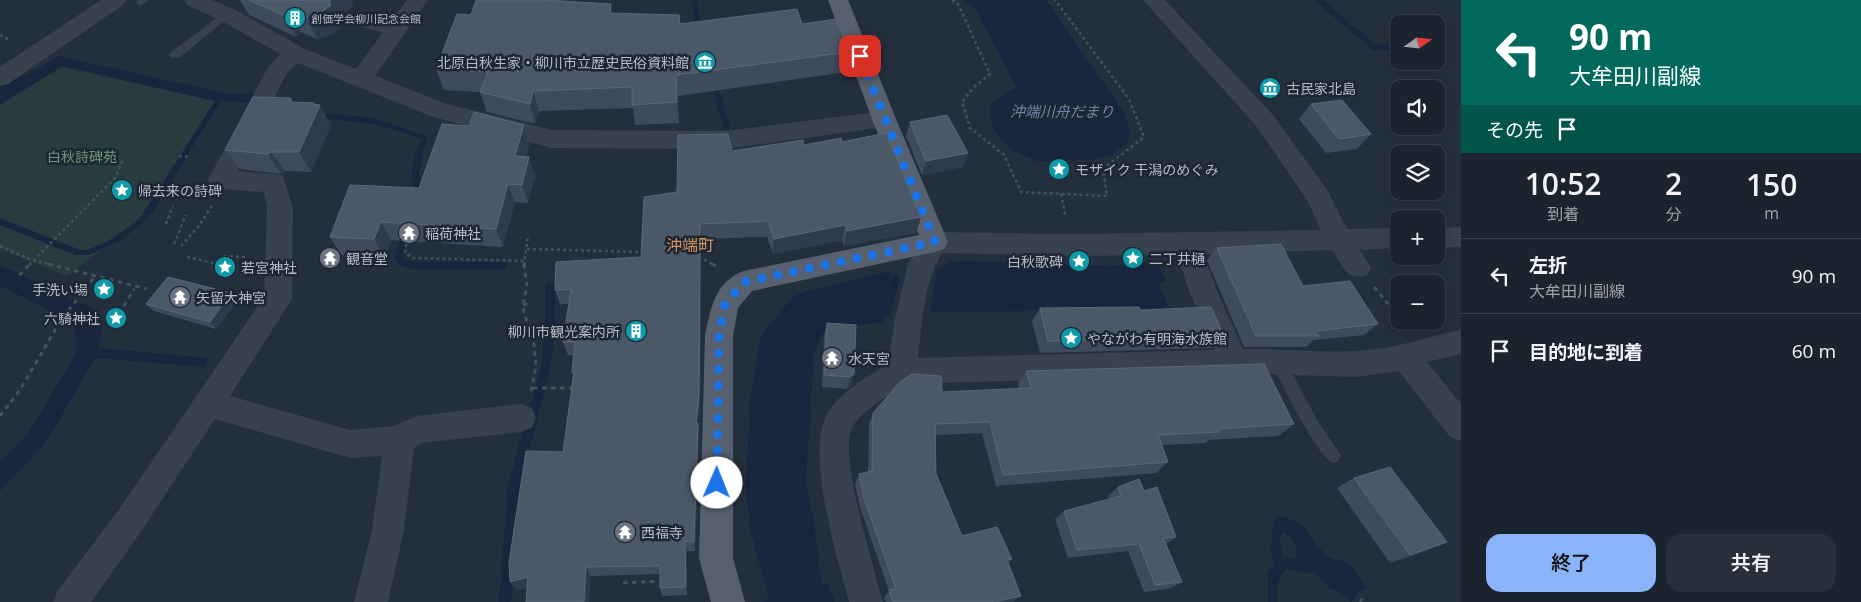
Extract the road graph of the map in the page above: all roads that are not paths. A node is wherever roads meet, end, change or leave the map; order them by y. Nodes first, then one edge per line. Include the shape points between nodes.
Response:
1 (116, 0) edge
2 (194, 0) edge
3 (418, 0) edge
4 (838, 0) edge
5 (1154, 0) edge
6 (226, 14) junction
7 (356, 22) dead end
8 (396, 31) junction
9 (295, 53) junction
10 (175, 55) dead end
11 (0, 78) edge
12 (361, 79) junction
13 (884, 119) junction
14 (1461, 237) edge
15 (1390, 238) edge
16 (1445, 238) edge
17 (1339, 240) junction
18 (1186, 244) junction
19 (928, 253) junction
20 (1358, 267) road end
21 (1461, 342) edge
22 (1406, 357) junction
23 (1259, 365) junction
24 (902, 370) junction
25 (209, 404) junction
26 (521, 418) road end
27 (1461, 427) edge
28 (400, 440) junction
29 (1333, 456) dead end
30 (70, 602) edge
31 (371, 602) edge
32 (728, 602) edge
33 (866, 602) edge

1 - 11 street
2 - 6 street
3 - 8 street
4 - 13 main road
5 - 17 street via 1265,122 1317,195
6 - 9 street
6 - 10 lane
7 - 8 lane
8 - 12 street
9 - 12 street
9 - 25 street via 278,69 220,180 274,183 280,208 278,299
12 - 13 street via 441,111 564,140 726,140
13 - 19 main road
14 - 16 street
15 - 17 street
17 - 18 street
17 - 20 street
18 - 19 street via 1072,245
18 - 23 street via 1204,293
19 - 24 street via 909,318
19 - 32 main road via 744,282 725,304 719,336 716,558
21 - 22 street
22 - 23 street via 1356,364
22 - 27 street
23 - 24 street
23 - 29 lane via 1314,428
24 - 33 street via 865,396 836,425 834,447 840,498
25 - 28 street via 350,444
25 - 30 street
26 - 28 street via 416,430
28 - 31 street via 388,530

